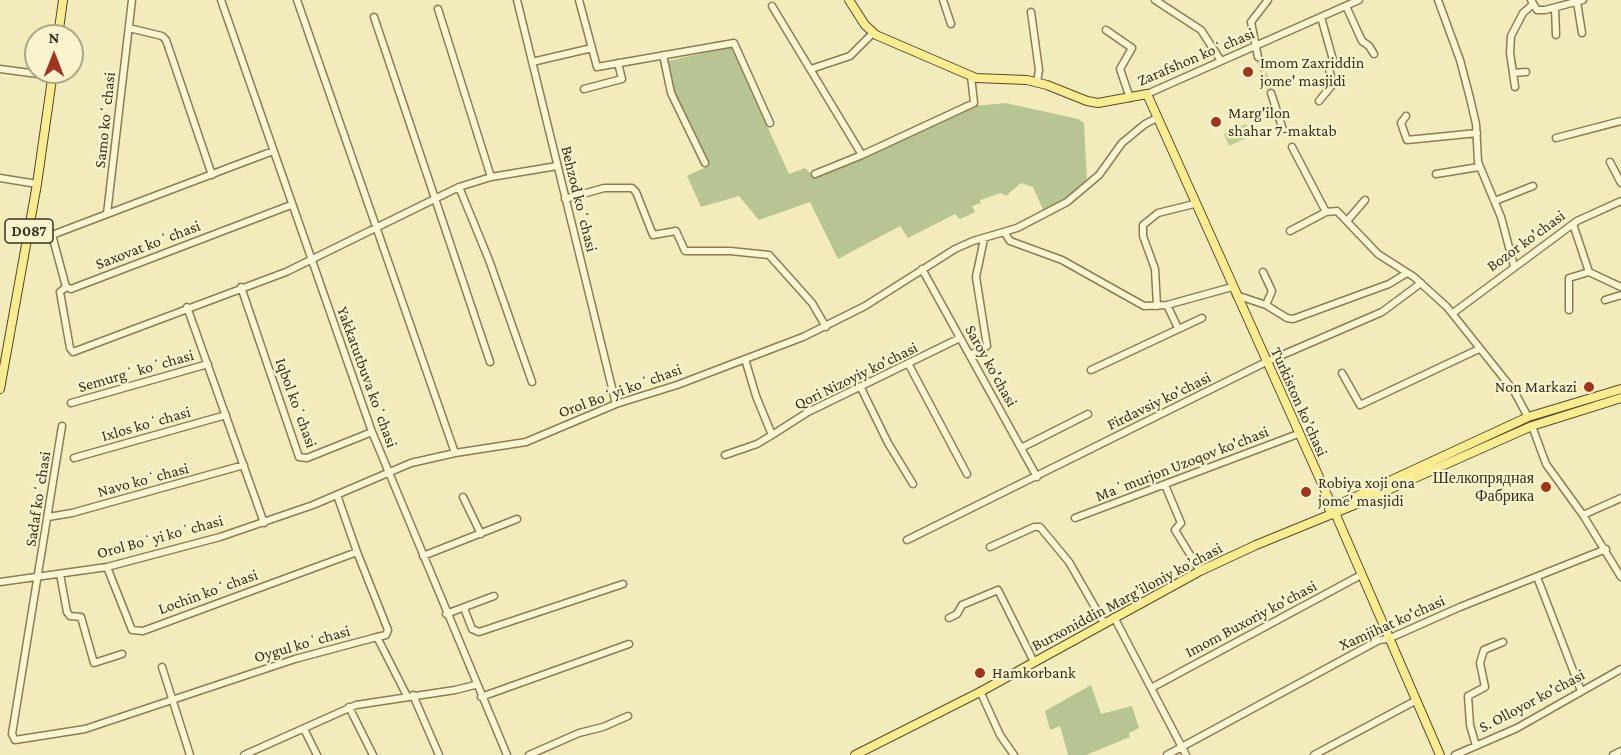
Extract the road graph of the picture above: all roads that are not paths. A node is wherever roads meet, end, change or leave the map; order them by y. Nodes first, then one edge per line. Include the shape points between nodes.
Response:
1 (63, 0) edge
2 (132, 0) edge
3 (221, 0) edge
4 (297, 0) edge
5 (517, 0) edge
6 (579, 0) edge
7 (849, 0) edge
8 (943, 0) edge
9 (1155, 0) edge
10 (1268, 0) edge
11 (1359, 0) edge
12 (1438, 0) edge
13 (1580, 1) edge
14 (1531, 3) edge
15 (772, 6) dead end
16 (1346, 6) junction
17 (1555, 8) junction
18 (438, 9) dead end
19 (1031, 12) dead end
20 (374, 17) dead end
21 (1321, 17) junction
22 (60, 24) edge
23 (951, 24) dead end
24 (129, 28) junction
25 (1106, 30) dead end
26 (873, 33) junction
27 (1582, 33) dead end
28 (1556, 35) dead end
29 (1256, 47) junction
30 (592, 48) junction
31 (1374, 54) dead end
32 (663, 55) junction
33 (1258, 57) tunnel mouth
34 (1221, 61) junction
35 (532, 62) junction
36 (618, 63) junction
37 (0, 69) edge
38 (811, 69) junction
39 (24, 71) edge
40 (1526, 72) dead end
41 (1513, 73) junction
42 (971, 76) junction
43 (1037, 82) junction
44 (52, 84) edge
45 (1515, 87) dead end
46 (584, 89) dead end
47 (1271, 93) tunnel mouth
48 (1147, 94) junction
49 (1130, 98) junction
50 (1319, 101) dead end
51 (1406, 116) dead end
52 (1157, 118) junction
53 (1621, 121) edge
54 (770, 123) dead end
55 (1283, 130) dead end
56 (1477, 133) junction
57 (1556, 138) dead end
58 (1292, 147) dead end
59 (273, 151) junction
60 (862, 155) junction
61 (1610, 162) dead end
62 (705, 163) dead end
63 (557, 166) junction
64 (1479, 167) junction
65 (815, 174) dead end
66 (1436, 174) dead end
67 (212, 175) junction
68 (491, 177) junction
69 (0, 178) edge
70 (1621, 183) edge
71 (37, 184) junction
72 (1533, 186) dead end
73 (459, 187) junction
74 (565, 199) junction
75 (433, 200) junction
76 (1365, 200) dead end
77 (1495, 201) junction
78 (1621, 201) edge
79 (1194, 204) junction
80 (291, 205) junction
81 (1326, 212) junction
82 (108, 214) junction
83 (1347, 221) junction
84 (1573, 224) junction
85 (375, 229) junction
86 (29, 230) junction
87 (1290, 231) dead end
88 (1005, 233) junction
89 (52, 235) junction
90 (984, 238) junction
91 (310, 258) junction
92 (1514, 266) junction
93 (922, 269) junction
94 (1263, 272) dead end
95 (1589, 272) junction
96 (1407, 273) junction
97 (1421, 283) junction
98 (66, 287) junction
99 (241, 287) junction
100 (1621, 287) edge
101 (1234, 291) junction
102 (1621, 295) edge
103 (1605, 300) dead end
104 (1266, 304) junction
105 (1167, 305) junction
106 (1157, 306) junction
107 (187, 307) junction
108 (1569, 310) dead end
109 (1453, 313) junction
110 (1203, 318) dead end
111 (826, 327) junction
112 (1178, 328) junction
113 (960, 338) junction
114 (4, 348) edge
115 (1479, 349) junction
116 (970, 355) junction
117 (745, 359) junction
118 (490, 362) dead end
119 (1266, 362) junction
120 (207, 364) junction
121 (909, 365) junction
122 (1091, 370) dead end
123 (1342, 373) dead end
124 (532, 382) dead end
125 (861, 388) junction
126 (0, 389) edge
127 (1621, 389) edge
128 (1621, 398) edge
129 (71, 403) dead end
130 (616, 404) junction
131 (1088, 414) dead end
132 (226, 415) junction
133 (1528, 417) junction
134 (62, 426) dead end
135 (1532, 426) junction
136 (372, 432) junction
137 (1298, 434) junction
138 (772, 435) junction
139 (1021, 448) junction
140 (455, 453) junction
141 (724, 454) dead end
142 (74, 458) dead end
143 (244, 465) junction
144 (388, 472) junction
145 (967, 474) dead end
146 (1037, 477) junction
147 (913, 484) dead end
148 (1165, 485) junction
149 (337, 495) junction
150 (463, 497) dead end
151 (1621, 498) edge
152 (1334, 510) junction
153 (1583, 514) junction
154 (48, 517) junction
155 (1076, 518) dead end
156 (517, 519) dead end
157 (264, 523) junction
158 (481, 534) junction
159 (907, 540) dead end
160 (990, 547) dead end
161 (1606, 549) junction
162 (357, 552) junction
163 (423, 556) junction
164 (107, 567) junction
165 (1200, 571) junction
166 (60, 574) junction
167 (1361, 575) junction
168 (39, 577) junction
169 (1537, 577) junction
170 (1621, 577) edge
171 (0, 582) edge
172 (623, 584) dead end
173 (494, 596) dead end
174 (464, 608) junction
175 (447, 614) junction
176 (1114, 617) junction
177 (949, 618) dead end
178 (1104, 623) junction
179 (377, 637) junction
180 (1388, 639) junction
181 (1503, 642) dead end
182 (629, 644) dead end
183 (122, 654) dead end
184 (1034, 662) junction
185 (162, 667) dead end
186 (1621, 669) edge
187 (475, 685) junction
188 (1153, 687) junction
189 (1581, 691) junction
190 (980, 692) junction
191 (410, 696) junction
192 (481, 697) junction
193 (172, 699) junction
194 (1415, 701) junction
195 (350, 707) junction
196 (628, 716) dead end
197 (304, 729) junction
198 (1182, 746) junction
199 (1476, 746) junction
200 (263, 747) junction
201 (1621, 751) edge
202 (190, 755) edge
203 (244, 755) edge
204 (266, 755) edge
205 (317, 755) edge
206 (373, 755) edge
207 (440, 755) edge
208 (507, 755) edge
209 (529, 755) edge
210 (855, 755) edge
211 (1014, 755) edge
212 (1167, 755) edge
213 (1186, 755) edge
214 (1314, 755) edge
215 (1440, 755) edge
216 (1455, 755) edge
217 (1613, 755) edge

1 - 22 main road
2 - 24 street, Samo koʻchasi
3 - 59 street, Yakkatutbuva koʻchasi
4 - 85 street
5 - 35 street, Behzod koʻchasi
6 - 30 street
7 - 26 main road, Zarafshon koʻchasi
8 - 23 street
9 - 34 street via 1201,30
10 - 29 street via 1251,22
11 - 16 street, Zarafshon koʻchasi
12 - 56 street via 1460,60
13 - 17 street
13 - 27 street
14 - 17 street via 1538,10
14 - 41 street via 1511,36
15 - 38 street
16 - 21 street, Zarafshon koʻchasi
16 - 31 street via 1361,39
17 - 28 street
18 - 68 street
19 - 43 street via 1039,70
20 - 75 street
21 - 29 street, Zarafshon koʻchasi
21 - 50 street via 1333,60 1329,71 1333,84
24 - 67 street via 166,40
24 - 82 street, Samo koʻchasi
25 - 49 street via 1132,48 1120,69
26 - 38 street via 850,56
26 - 42 main road, Zarafshon koʻchasi
29 - 33 street
29 - 34 street, Zarafshon koʻchasi
30 - 35 street
30 - 36 street via 597,67
32 - 36 street
32 - 54 street via 734,43
32 - 62 street via 671,93
34 - 48 street, Zarafshon koʻchasi
35 - 63 street, Behzod koʻchasi
36 - 46 street via 622,79
37 - 39 street
38 - 60 street
40 - 41 street
41 - 45 street
42 - 43 main road, Zarafshon koʻchasi
42 - 60 street via 974,102
43 - 49 main road, Zarafshon koʻchasi via 1098,103
44 - 71 main road, D087
47 - 55 street
48 - 49 main road, Zarafshon koʻchasi
48 - 52 main road, Turkiston ko’chasi
51 - 56 street via 1401,124 1404,138 1409,140
52 - 79 main road, Turkiston ko’chasi
52 - 88 street, Orol Boʻyi koʻchasi via 1122,143 1082,192 1042,217
53 - 57 street
56 - 64 street
58 - 81 street
59 - 67 street
59 - 80 street, Yakkatutbuva koʻchasi
60 - 65 street
61 - 70 street
63 - 68 street
63 - 74 street, Behzod koʻchasi
64 - 66 street
64 - 77 street
67 - 82 street
68 - 73 street
69 - 71 street
71 - 86 main road, D087
72 - 77 street
73 - 75 street
73 - 124 street
74 - 111 street via 604,188 632,188 653,235 676,231 685,251 769,255 812,303
74 - 130 street, Behzod koʻchasi
75 - 85 street
75 - 118 street
76 - 83 street
77 - 92 street
78 - 84 street, Bozor ko'chasi
79 - 101 main road, Turkiston ko’chasi
79 - 106 street via 1158,213 1143,225 1155,269
80 - 91 street, Yakkatutbuva koʻchasi
80 - 98 street, Saxovat koʻchasi via 71,289
81 - 83 street via 1335,210
81 - 87 street
82 - 89 street
83 - 96 street via 1378,254
84 - 92 street, Bozor ko'chasi
84 - 95 street
85 - 91 street
85 - 140 street
86 - 89 street
86 - 114 main road, D087
88 - 90 street, Orol Boʻyi koʻchasi
88 - 106 street via 1010,241 1074,266 1126,298 1144,306
89 - 98 street
90 - 93 street, Orol Boʻyi koʻchasi via 955,249
90 - 116 street via 976,277 987,346
91 - 99 street via 286,272
91 - 136 street, Yakkatutbuva koʻchasi
92 - 109 street, Bozor ko'chasi
93 - 111 street, Orol Boʻyi koʻchasi
93 - 113 street, Saroy ko'chasi
94 - 104 street via 1272,291
95 - 100 street
95 - 108 street via 1569,278
96 - 97 street
96 - 104 street via 1389,284 1293,318
97 - 109 street
97 - 119 street, Firdavsiy ko'chasi via 1382,312
98 - 107 street via 60,292 73,352
99 - 107 street
99 - 136 street, Iqbol koʻchasi via 299,457 307,458
101 - 104 street
101 - 105 street
101 - 119 main road, Turkiston ko’chasi
102 - 103 street
105 - 106 street
105 - 112 street
107 - 120 street
109 - 115 street
110 - 112 street
111 - 117 street, Orol Boʻyi koʻchasi
112 - 122 street
113 - 116 street, Saroy ko'chasi
113 - 121 street, Qori Nizoyiy ko'chasi
114 - 126 main road, D087
115 - 123 street via 1360,405
115 - 133 street via 1514,392
116 - 139 street, Saroy ko'chasi
117 - 130 street, Orol Boʻyi koʻchasi
117 - 138 street
119 - 137 main road, Turkiston ko’chasi
119 - 146 street, Firdavsiy ko'chasi
120 - 129 street, Semurgʻ koʻchasi
120 - 132 street
121 - 125 street, Qori Nizoyiy ko'chasi
121 - 145 street
125 - 138 street, Qori Nizoyiy ko'chasi via 808,412
125 - 147 street
127 - 133 main road, Burxoniddin Marg’iloniy ko’chasi
128 - 135 main road, Burxoniddin Marg’iloniy ko’chasi
130 - 140 street, Orol Boʻyi koʻchasi via 526,442
131 - 139 street
132 - 142 street, Ixlos koʻchasi
132 - 143 street
133 - 152 main road, Burxoniddin Marg’iloniy ko’chasi
134 - 154 street, Sadaf koʻchasi
135 - 152 main road, Burxoniddin Marg’iloniy ko’chasi
135 - 153 street via 1546,464
136 - 144 street, Yakkatutbuva koʻchasi
137 - 148 street, Maʼmurjon Uzoqov ko'chasi
137 - 152 main road, Turkiston ko’chasi
138 - 141 street, Qori Nizoyiy ko'chasi via 758,444
139 - 146 street, Saroy ko'chasi
140 - 144 street, Orol Boʻyi koʻchasi
143 - 154 street, Navo koʻchasi
143 - 157 street
144 - 149 street, Orol Boʻyi koʻchasi
144 - 163 street, Yakkatutbuva koʻchasi
146 - 159 street, Firdavsiy ko'chasi
148 - 155 street, Maʼmurjon Uzoqov ko'chasi
148 - 165 street via 1181,523 1175,530
149 - 157 street, Orol Boʻyi koʻchasi
149 - 162 street
150 - 158 street
151 - 153 street
152 - 165 main road, Burxoniddin Marg’iloniy ko’chasi
152 - 167 main road, Turkiston ko’chasi
153 - 161 street
154 - 168 street, Sadaf koʻchasi
156 - 158 street
157 - 164 street, Orol Boʻyi koʻchasi
158 - 163 street
160 - 178 street via 1040,527 1069,562
161 - 169 street, Xamjihat ko'chasi
161 - 170 street
162 - 164 street, Lochin koʻchasi via 137,632 130,627
162 - 179 street via 388,627 388,634
163 - 175 street, Yakkatutbuva koʻchasi
164 - 166 street, Orol Boʻyi koʻchasi
165 - 176 main road, Burxoniddin Marg’iloniy ko’chasi
166 - 168 street, Orol Boʻyi koʻchasi
166 - 183 street via 68,612 70,616 81,617 94,663
167 - 180 main road, Turkiston ko’chasi
167 - 188 street, Imom Buxoriy ko'chasi
168 - 171 street, Orol Boʻyi koʻchasi
168 - 193 street, Oygul koʻchasi via 12,734 15,740 73,732
169 - 180 street, Xamjihat ko'chasi
169 - 189 street
172 - 174 street via 478,632 472,629
173 - 174 street
174 - 175 street
175 - 187 street, Yakkatutbuva koʻchasi
176 - 178 main road, Burxoniddin Marg’iloniy ko’chasi
176 - 188 street
177 - 184 street via 958,613 962,604 998,590
178 - 184 main road, Burxoniddin Marg’iloniy ko’chasi
179 - 191 street
179 - 193 street, Oygul koʻchasi
180 - 194 main road, Turkiston ko’chasi
180 - 198 street, Xamjihat ko'chasi via 1379,640
181 - 199 street via 1484,650 1480,663 1485,687 1468,696
182 - 192 street
184 - 190 main road, Burxoniddin Marg’iloniy ko’chasi
185 - 193 street
186 - 189 street, S. Olloyor ko'chasi
187 - 191 street
187 - 192 street, Yakkatutbuva koʻchasi
188 - 198 street
189 - 199 street, S. Olloyor ko'chasi via 1517,728
190 - 210 main road, Burxoniddin Marg’iloniy ko’chasi
190 - 211 street
191 - 195 street
191 - 207 street
192 - 208 street, Yakkatutbuva koʻchasi
193 - 202 street
194 - 214 street
194 - 215 main road, Turkiston ko’chasi
195 - 197 street
195 - 206 street
196 - 209 street
197 - 200 street
197 - 205 street
198 - 212 street, Xamjihat ko'chasi
198 - 213 street
199 - 216 street, S. Olloyor ko'chasi
200 - 203 street
200 - 204 street
201 - 217 street

